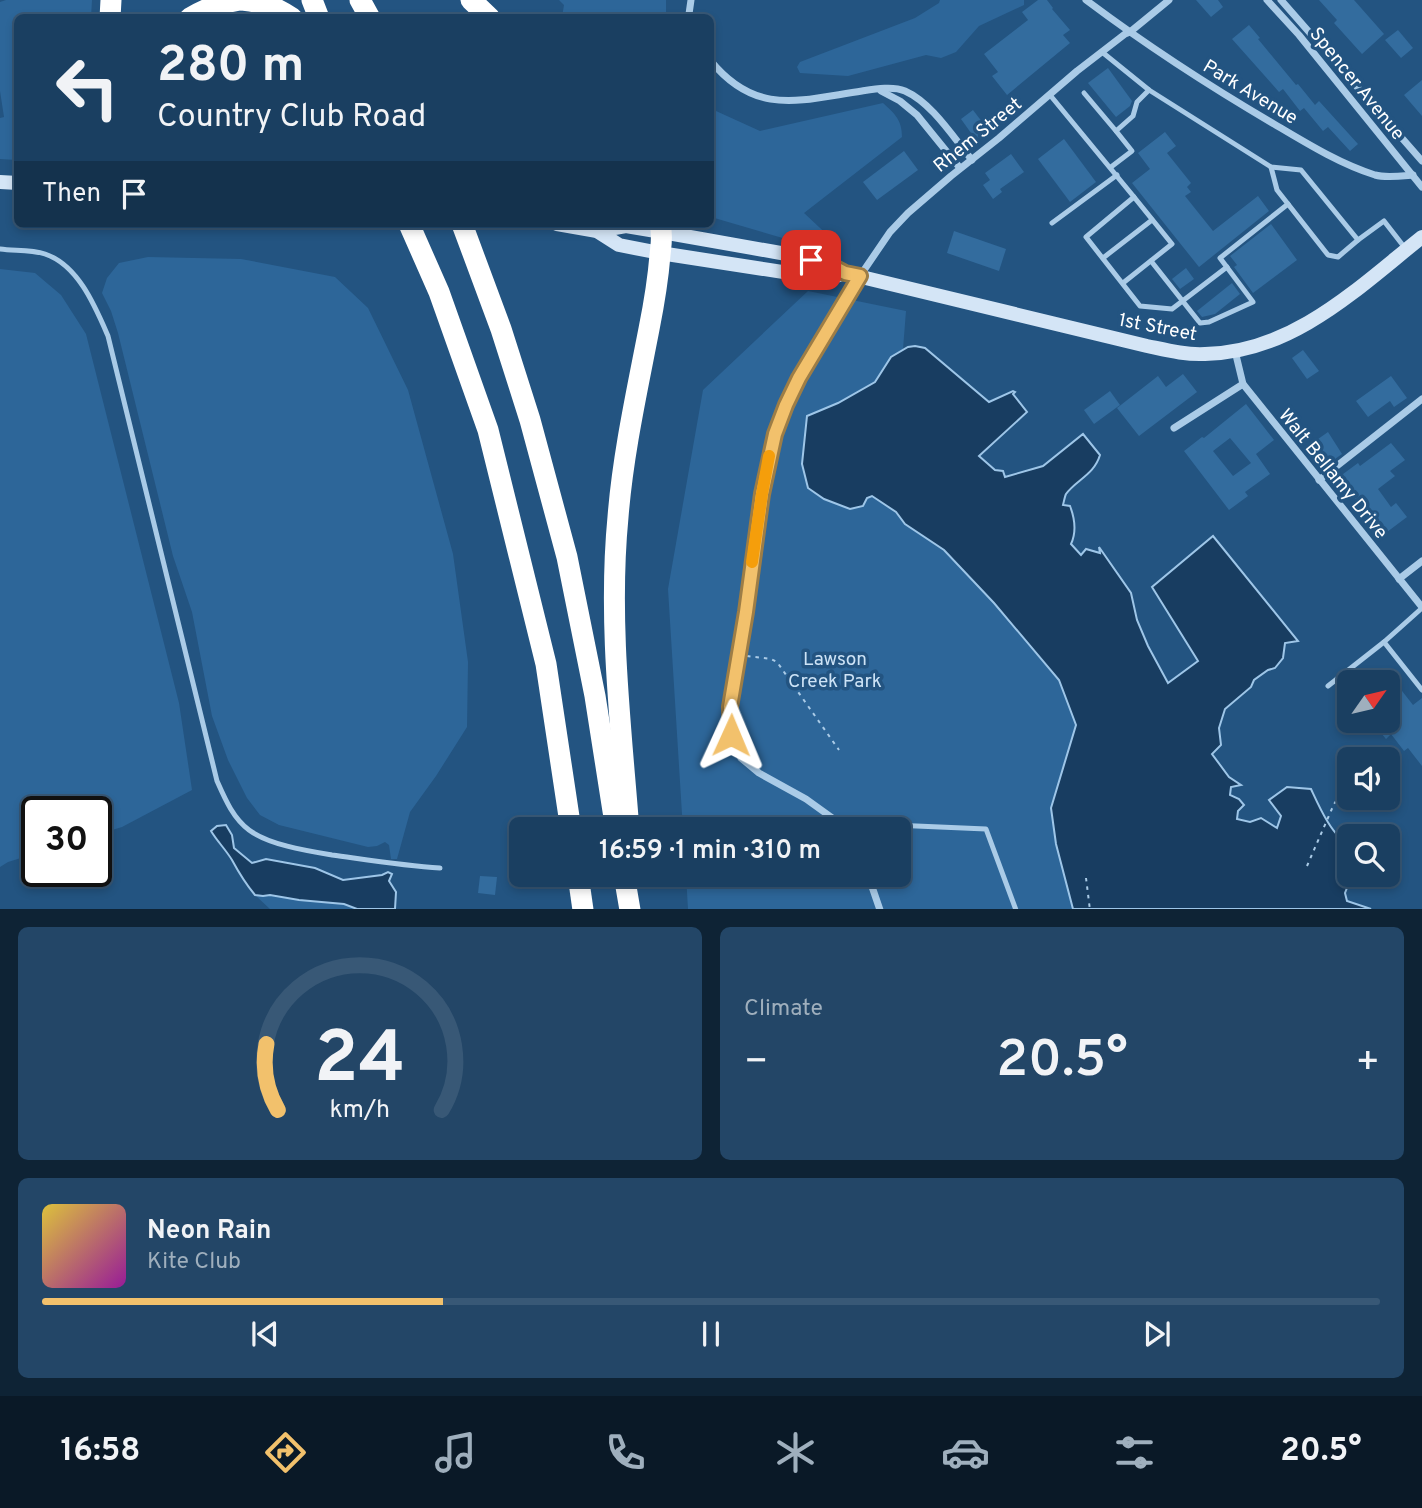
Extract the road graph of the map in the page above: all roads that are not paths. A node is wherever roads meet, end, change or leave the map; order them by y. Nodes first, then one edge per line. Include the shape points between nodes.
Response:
1 (241, 0) edge
2 (471, 0) edge
3 (1086, 0) edge
4 (1169, 0) edge
5 (1268, 0) edge
6 (1281, 0) edge
7 (197, 14) edge
8 (286, 14) edge
9 (486, 14) edge
10 (1130, 32) junction
11 (1102, 52) junction
12 (714, 64) edge
13 (878, 89) junction
14 (1149, 90) junction
15 (1084, 93) dead end
16 (1050, 94) junction
17 (1116, 131) junction
18 (972, 160) junction
19 (1422, 162) edge
20 (1111, 167) junction
21 (1272, 167) junction
22 (960, 169) junction
23 (1117, 175) junction
24 (1413, 176) junction
25 (1422, 187) edge
26 (1134, 197) junction
27 (1288, 204) junction
28 (1153, 220) junction
29 (1052, 223) dead end
30 (410, 228) edge
31 (463, 228) edge
32 (580, 228) edge
33 (614, 228) edge
34 (661, 228) edge
35 (597, 231) junction
36 (1422, 237) edge
37 (1358, 240) junction
38 (0, 249) edge
39 (1406, 250) junction
40 (660, 253) junction
41 (1103, 258) junction
42 (1151, 261) junction
43 (1227, 267) junction
44 (852, 275) junction
45 (1123, 283) junction
46 (1182, 302) junction
47 (1235, 351) junction
48 (1243, 384) junction
49 (1422, 399) edge
50 (1174, 428) dead end
51 (1319, 480) junction
52 (1422, 561) edge
53 (1399, 579) junction
54 (1422, 608) edge
55 (1384, 642) junction
56 (1328, 687) dead end
57 (1422, 690) edge
58 (569, 817) edge
59 (615, 817) edge
60 (628, 817) edge
61 (831, 817) edge
62 (911, 826) edge
63 (440, 868) dead end
64 (580, 887) edge
65 (626, 887) edge
66 (634, 887) edge
67 (872, 887) edge
68 (583, 909) edge
69 (630, 909) edge
70 (636, 909) edge
71 (880, 909) edge
72 (1016, 909) edge

1 - 7 highway
1 - 8 highway via 259,1
2 - 9 highway
3 - 10 street, Park Avenue
4 - 10 street, Rhem Street
5 - 24 street, Spencer Avenue
6 - 19 street, Spencer Avenue
10 - 11 street, Rhem Street
10 - 24 street, Park Avenue via 1245,107 1338,159 1378,176
11 - 14 lane
11 - 16 street, Rhem Street
12 - 13 street via 740,88 762,98 790,102
13 - 18 street via 902,89 919,99
13 - 22 street via 917,115
14 - 17 lane via 1137,102 1133,116
14 - 21 lane
15 - 17 lane
16 - 18 street, Rhem Street
16 - 20 lane
17 - 20 lane via 1132,151
18 - 22 street, Rhem Street
20 - 23 lane
21 - 27 lane via 1277,190
21 - 37 lane via 1301,170
22 - 44 street, Rhem Street via 908,213
23 - 26 lane
23 - 29 lane
24 - 25 street, Spencer Avenue
26 - 28 lane
26 - 41 lane via 1086,237
27 - 37 lane via 1328,255 1338,257
27 - 43 lane via 1220,258
28 - 41 lane
28 - 42 lane via 1172,244
30 - 58 highway via 439,292 488,430 546,664
31 - 59 highway via 512,363 557,518
32 - 35 main road
33 - 35 main road
34 - 40 highway
34 - 44 main road via 792,255
35 - 40 main road via 619,245
36 - 39 main road, 1st Street
37 - 39 lane via 1384,220
38 - 63 lane via 43,253 60,261 85,288 108,336 217,781 230,809 250,831 274,842
39 - 47 main road, 1st Street via 1306,325
40 - 44 main road via 828,279
40 - 60 highway via 620,490 616,549 615,642
41 - 45 lane
42 - 45 lane
42 - 46 lane
43 - 46 lane
43 - 46 lane via 1253,302 1200,323
44 - 47 main road, 1st Street via 1166,350 1203,355
44 - 61 street, Rhem Street via 775,434 730,707 731,735 741,758
45 - 46 lane via 1140,306 1172,309
47 - 48 street, Walt Bellamy Drive
48 - 50 street
48 - 51 street, Walt Bellamy Drive
49 - 51 street
51 - 53 street, Walt Bellamy Drive
52 - 53 street
53 - 54 street, Walt Bellamy Drive
54 - 55 lane
55 - 56 lane
55 - 57 lane
62 - 72 lane via 986,829
64 - 68 highway
65 - 69 highway
66 - 70 highway
67 - 71 street

